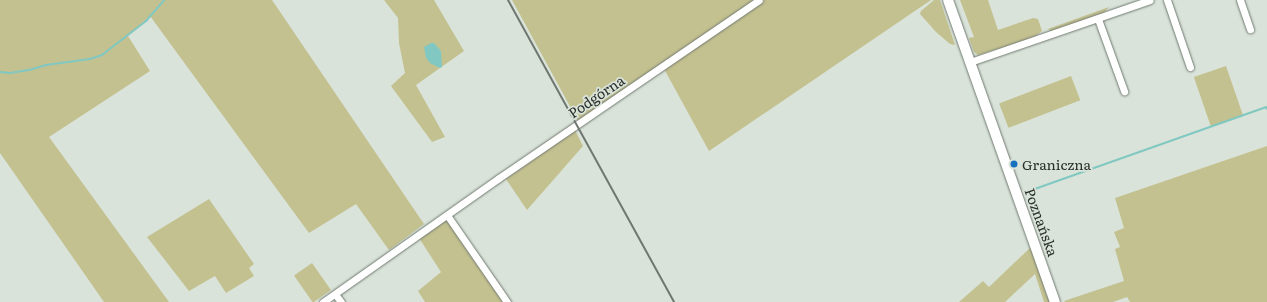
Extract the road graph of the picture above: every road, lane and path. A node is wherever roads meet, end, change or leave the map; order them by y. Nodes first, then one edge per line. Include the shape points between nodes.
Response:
1 (760, 0) edge
2 (948, 0) edge
3 (1150, 0) edge
4 (1167, 0) edge
5 (1240, 0) edge
6 (1098, 19) junction
7 (1250, 29) dead end
8 (970, 62) junction
9 (1190, 67) dead end
10 (1124, 91) dead end
11 (447, 215) junction
12 (335, 294) junction
13 (323, 302) edge
14 (341, 302) edge
15 (507, 302) edge
16 (1055, 302) edge

1 - 11 street, Podgórna
2 - 8 main road, Poznańska
3 - 6 street
4 - 9 street
5 - 7 street
6 - 8 street
6 - 10 street
8 - 16 main road, Poznańska
11 - 12 street, Podgórna
11 - 15 street
12 - 13 street, Podgórna
12 - 14 street

